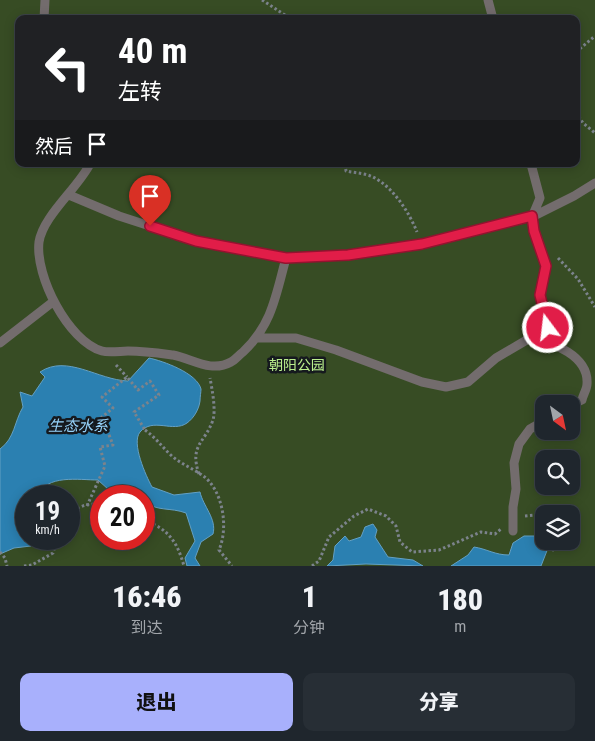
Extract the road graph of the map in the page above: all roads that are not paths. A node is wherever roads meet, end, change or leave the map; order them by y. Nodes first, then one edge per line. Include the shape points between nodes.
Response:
1 (45, 0) edge
2 (488, 0) edge
3 (44, 15) edge
4 (492, 15) edge
5 (88, 167) edge
6 (532, 167) edge
7 (595, 183) edge
8 (69, 195) junction
9 (532, 216) junction
10 (286, 258) junction
11 (54, 301) junction
12 (258, 338) junction
13 (549, 342) junction
14 (0, 343) edge
15 (580, 401) edge
16 (535, 426) edge
17 (513, 531) dead end

1 - 3 lane
2 - 4 lane
5 - 8 lane
6 - 9 lane via 540,198
7 - 9 lane
8 - 10 lane via 118,216 196,241
8 - 11 lane via 46,221 39,242 44,279
9 - 10 lane via 422,244 348,255
9 - 13 lane via 546,266 540,295
10 - 12 lane via 272,310
11 - 12 lane via 81,338 102,351 154,352 182,357 209,367 231,362
11 - 14 lane
12 - 13 lane via 296,338 422,382 446,387 468,382 496,358 530,338
13 - 15 lane via 565,350 583,367 587,385
16 - 17 lane via 519,444 514,463

